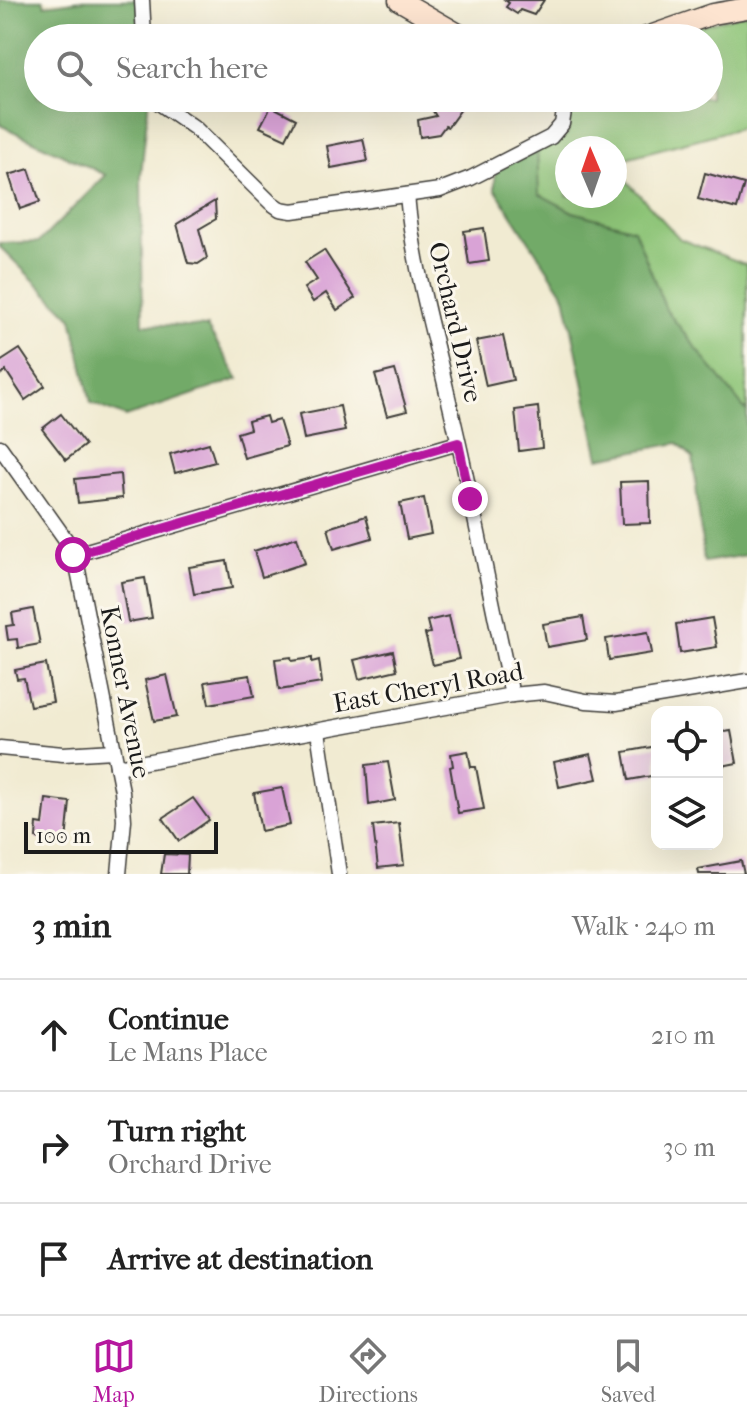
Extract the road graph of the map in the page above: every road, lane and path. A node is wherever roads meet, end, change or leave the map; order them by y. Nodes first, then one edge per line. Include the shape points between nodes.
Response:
1 (142, 0) edge
2 (399, 0) edge
3 (747, 8) edge
4 (143, 24) edge
5 (441, 24) edge
6 (684, 24) edge
7 (172, 112) edge
8 (564, 112) edge
9 (407, 195) junction
10 (458, 443) junction
11 (0, 447) edge
12 (73, 555) junction
13 (747, 681) edge
14 (512, 695) junction
15 (318, 731) junction
16 (0, 748) edge
17 (113, 751) junction
18 (117, 767) junction
19 (119, 874) edge
20 (339, 874) edge

1 - 4 street
2 - 5 street
3 - 6 street
7 - 9 street via 280,209
8 - 9 street via 551,137 471,178
9 - 10 street, Orchard Drive via 428,319
10 - 12 street
10 - 14 street, Orchard Drive
11 - 12 street, Konner Avenue
12 - 17 street, Konner Avenue
13 - 14 street, East Cheryl Road via 616,703 544,692
14 - 15 street, East Cheryl Road
15 - 18 street, East Cheryl Road
15 - 20 street
16 - 17 street via 63,754
17 - 18 street, Konner Avenue
18 - 19 street, Konner Avenue via 124,820

